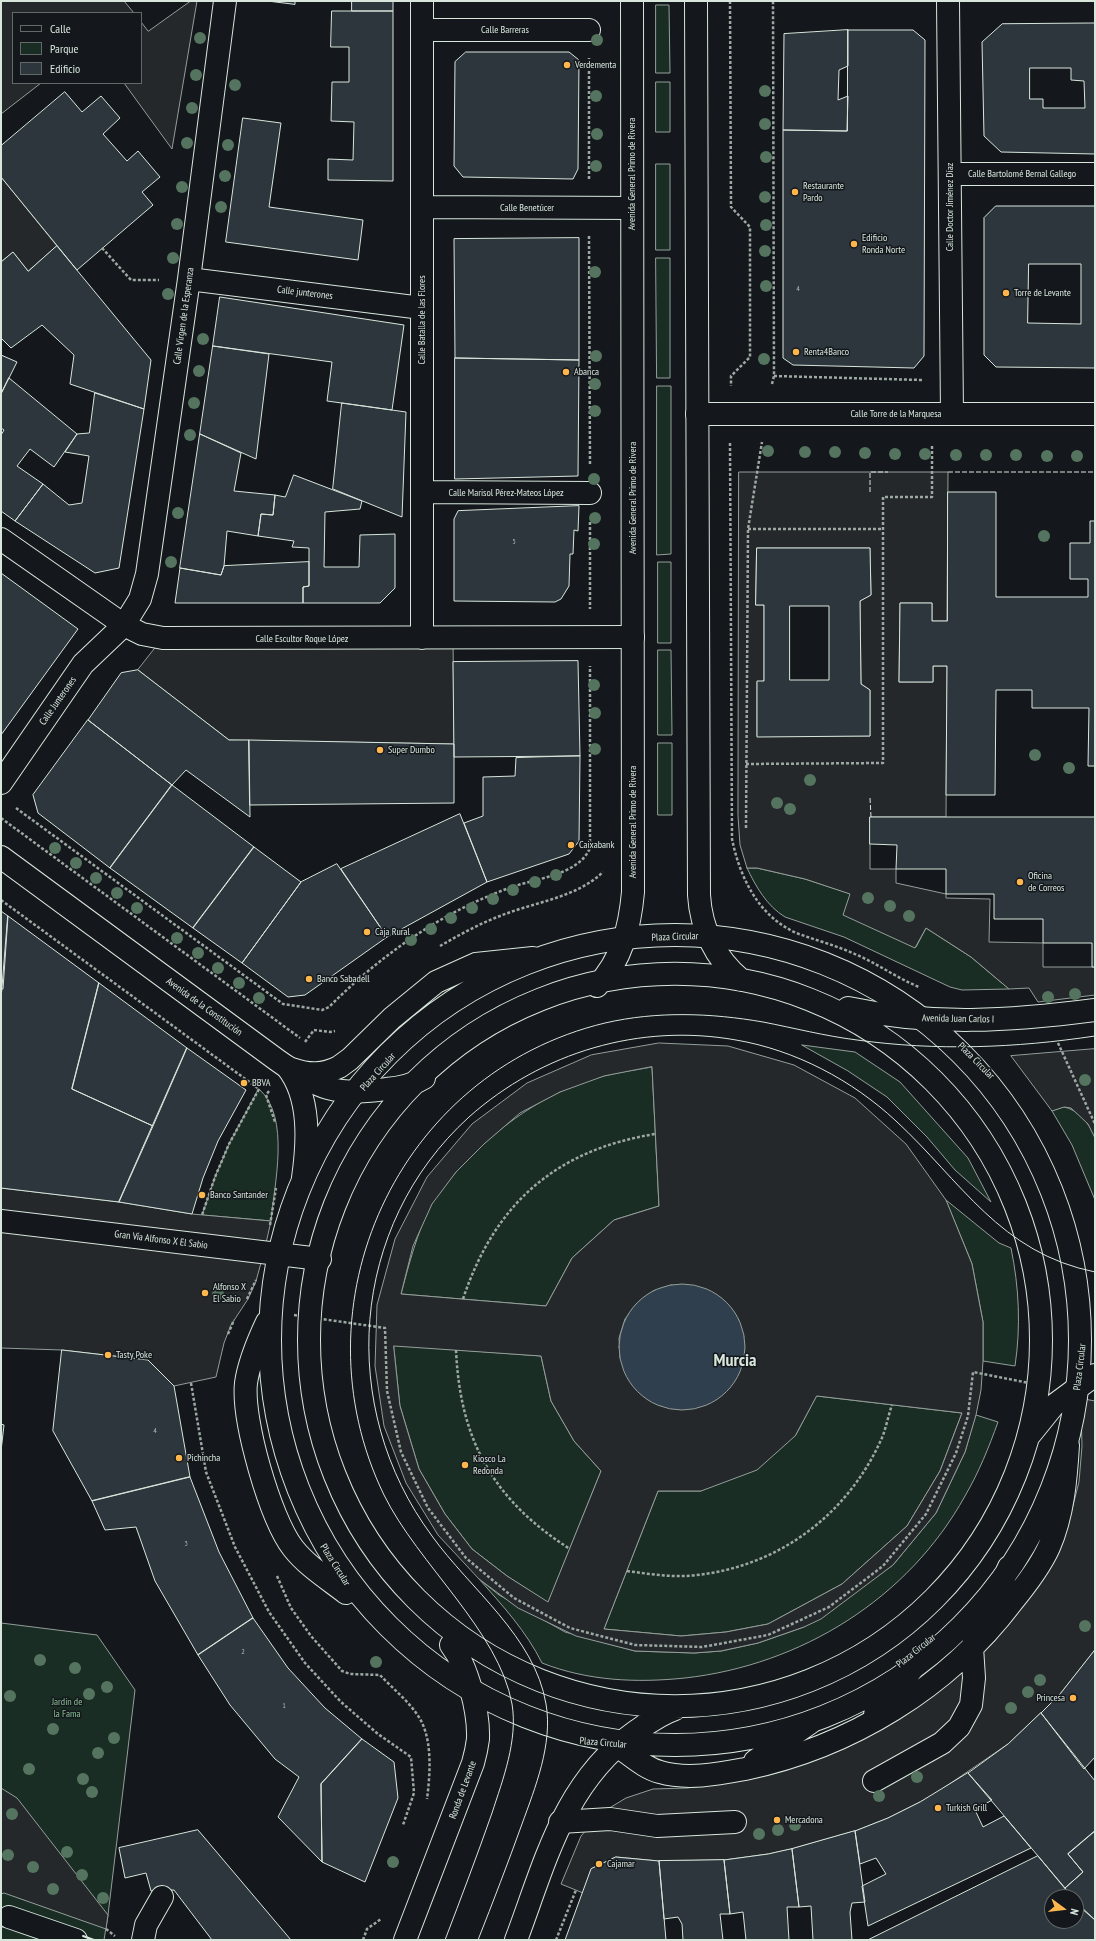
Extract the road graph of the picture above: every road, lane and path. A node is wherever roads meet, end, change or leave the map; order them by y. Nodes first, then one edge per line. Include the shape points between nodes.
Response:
1 (225, 1) edge
2 (422, 1) edge
3 (632, 1) edge
4 (643, 1) edge
5 (696, 1) edge
6 (948, 1) edge
7 (422, 30) junction
8 (589, 30) joint
9 (632, 33) junction
10 (950, 174) junction
11 (1095, 174) edge
12 (422, 207) junction
13 (589, 208) junction
14 (632, 208) junction
15 (102, 248) dead end
16 (189, 279) junction
17 (422, 308) junction
18 (951, 363) junction
19 (774, 376) dead end
20 (697, 414) junction
21 (952, 414) junction
22 (1095, 414) edge
23 (932, 445) dead end
24 (422, 492) junction
25 (590, 493) junction
26 (748, 529) dead end
27 (882, 529) junction
28 (1, 539) edge
29 (124, 625) junction
30 (633, 637) junction
31 (422, 638) junction
32 (590, 638) junction
33 (746, 764) dead end
34 (1, 783) edge
35 (13, 806) dead end
36 (1, 818) edge
37 (698, 850) junction
38 (634, 851) junction
39 (1, 857) edge
40 (1, 900) edge
41 (708, 936) junction
42 (624, 941) junction
43 (434, 950) dead end
44 (552, 958) junction
45 (741, 980) junction
46 (597, 986) junction
47 (923, 989) dead end
48 (821, 1002) junction
49 (1095, 1010) edge
50 (1039, 1017) junction
51 (932, 1019) junction
52 (337, 1030) dead end
53 (305, 1042) junction
54 (287, 1067) junction
55 (428, 1076) junction
56 (360, 1092) junction
57 (276, 1124) dead end
58 (1095, 1124) edge
59 (655, 1134) dead end
60 (276, 1186) dead end
61 (296, 1206) junction
62 (202, 1214) dead end
63 (1, 1221) edge
64 (273, 1253) junction
65 (320, 1260) junction
66 (463, 1299) dead end
67 (245, 1303) dead end
68 (272, 1311) junction
69 (236, 1317) dead end
70 (311, 1317) junction
71 (226, 1338) dead end
72 (456, 1350) dead end
73 (974, 1372) dead end
74 (1095, 1375) edge
75 (191, 1383) dead end
76 (1078, 1388) junction
77 (892, 1405) dead end
78 (1070, 1419) junction
79 (1006, 1476) junction
80 (1042, 1492) junction
81 (570, 1549) dead end
82 (627, 1571) dead end
83 (275, 1572) dead end
84 (361, 1605) junction
85 (948, 1625) junction
86 (445, 1638) junction
87 (972, 1647) junction
88 (845, 1698) junction
89 (474, 1705) junction
90 (685, 1705) junction
91 (866, 1725) junction
92 (617, 1746) junction
93 (744, 1769) junction
94 (874, 1781) dead end
95 (426, 1804) dead end
96 (560, 1822) junction
97 (735, 1822) dead end
98 (403, 1824) dead end
99 (576, 1890) dead end
100 (162, 1897) dead end
101 (8, 1917) dead end
102 (76, 1940) edge
103 (143, 1940) edge
104 (405, 1940) edge
105 (516, 1940) edge
106 (556, 1940) edge

1 - 16 main road, Calle Virgen de la Esperanza
2 - 7 main road, Calle Batalla de las Flores
3 - 9 main road, Avenida General Primo de Rivera
4 - 9 main road
5 - 20 main road
6 - 10 main road, Calle Doctor Jiménez Díaz
7 - 8 main road, Calle Barreras
7 - 12 main road, Calle Batalla de las Flores
8 - 13 path
9 - 14 main road, Avenida General Primo de Rivera
10 - 11 main road, Calle Bartolomé Bernal Gallego
10 - 18 main road, Calle Doctor Jiménez Díaz
12 - 13 main road, Calle Benetúcer
12 - 17 main road, Calle Batalla de las Flores
13 - 14 main road, Calle Benetúcer
13 - 25 path
14 - 30 main road, Avenida General Primo de Rivera
15 - 16 path via 131,280
16 - 17 main road, Calle junterones
16 - 29 main road, Calle Virgen de la Esperanza via 147,574 140,599
17 - 24 main road, Calle Batalla de las Flores
18 - 19 path via 927,362 924,380
18 - 21 main road, Calle Doctor Jiménez Díaz
20 - 21 main road, Calle Torre de la Marquesa
20 - 37 main road
21 - 22 main road, Calle Torre de la Marquesa
23 - 27 path via 932,497 883,497
24 - 25 main road, Calle Marisol Pérez-Mateos López
24 - 31 main road, Calle Batalla de las Flores
25 - 32 path
26 - 27 path
27 - 33 path via 883,762
28 - 29 main road, Calle Escultor Roque López
29 - 31 main road, Calle Escultor Roque López via 142,634 170,638
29 - 34 main road, Calle Junterones via 84,664
30 - 32 main road, Calle Escultor Roque López
30 - 38 main road, Avenida General Primo de Rivera
31 - 32 main road, Calle Escultor Roque López
32 - 35 path via 591,834 587,855 563,872 522,883 488,896 432,924 375,964 326,1009 283,1004
36 - 53 path
37 - 41 main road via 699,907
37 - 47 path via 734,850 748,889 763,909 781,924 800,934 858,955
38 - 42 main road, Avenida General Primo de Rivera via 632,911
38 - 43 path via 617,853 604,871 585,887 500,916
39 - 54 main road, Avenida de la Constitución
40 - 62 path via 259,1090 229,1144
41 - 42 main road, Plaza Circular via 657,937
41 - 45 main road via 723,962
41 - 51 main road, Plaza Circular via 727,936 764,942 822,959 863,978
42 - 44 main road, Plaza Circular
42 - 46 main road, Avenida General Primo de Rivera via 612,968
44 - 54 main road via 476,964 462,969 436,982 417,996 339,1067 329,1072 313,1074
44 - 56 main road, Plaza Circular via 489,984 452,1006 417,1033 386,1062
45 - 46 main road via 693,975 655,976
45 - 48 main road via 771,985
46 - 55 main road via 541,1003 507,1018 473,1039
48 - 51 main road, Avenida Juan Carlos I via 874,1013
48 - 79 main road via 845,1012 885,1036 940,1079 966,1106 989,1138 1010,1171 1026,1206 1037,1241 1042,1269 1046,1309 1045,1347 1032,1408
49 - 50 main road, Avenida Juan Carlos I
50 - 51 main road, Avenida Juan Carlos I
50 - 58 path via 1057,1041
51 - 76 main road, Plaza Circular via 967,1051 1000,1087 1044,1153 1062,1192 1075,1231 1081,1263 1084,1343
52 - 53 path via 314,1030
53 - 54 path
54 - 56 main road, Avenida de la Constitución via 310,1082 329,1089
54 - 57 path via 266,1096
54 - 61 main road via 297,1080 305,1119 305,1163
55 - 56 main road, Avenida de la Constitución via 402,1086
55 - 65 main road via 389,1118 367,1151 332,1220
56 - 61 main road, Plaza Circular via 313,1167
59 - 66 path via 626,1139 598,1148 570,1161 545,1177 523,1196 486,1243 472,1270
60 - 64 path
61 - 64 main road, Plaza Circular
63 - 64 main road, Gran Vía Alfonso X El Sabio
64 - 65 main road, Gran Vía Alfonso X El Sabio
64 - 67 path
64 - 68 main road, Plaza Circular
65 - 70 main road
68 - 70 path
68 - 84 main road, Plaza Circular via 270,1353 273,1393 291,1476 307,1516 327,1554
68 - 84 main road via 253,1355 246,1382 252,1440 265,1485 281,1527 293,1547 308,1564
69 - 71 path
70 - 73 path via 385,1328 387,1391 401,1452 428,1508 466,1558 514,1598 570,1628 634,1645 702,1647 768,1635 829,1607 883,1566 926,1514 956,1453 968,1416
70 - 86 main road via 309,1352 318,1426 328,1464 342,1499 360,1534 400,1592 431,1627
72 - 81 path via 462,1410 485,1465 522,1513 544,1533
74 - 76 main road
75 - 98 path via 206,1472 235,1547 269,1612 305,1663 341,1702 378,1734 411,1757 414,1793
76 - 78 main road, Plaza Circular
76 - 79 main road via 1053,1406 1040,1421 1020,1449
77 - 82 path via 881,1438 866,1469 845,1498 821,1522 793,1543 763,1559 730,1570 675,1576
78 - 80 main road, Plaza Circular
78 - 87 main road via 1064,1494 1048,1547 998,1622
79 - 90 main road via 967,1543 943,1574 886,1627 855,1649 785,1683 748,1694
80 - 85 main road, Plaza Circular via 999,1566
80 - 87 main road
83 - 95 path via 291,1608 311,1636 342,1671 350,1674 380,1675 419,1718 426,1736 428,1753
84 - 89 main road, Plaza Circular via 404,1655 438,1683
85 - 88 main road, Plaza Circular via 910,1658 875,1682
85 - 91 main road
86 - 89 main road, Ronda de Levante via 454,1649 461,1665
86 - 90 main road via 491,1670 554,1697 594,1705
87 - 91 main road via 930,1685
87 - 94 main road via 974,1678 971,1705 959,1727 942,1743
88 - 92 main road, Plaza Circular via 798,1720 716,1741 674,1746
88 - 93 main road
89 - 92 main road, Plaza Circular via 546,1735
89 - 104 main road, Ronda de Levante via 478,1740 473,1763
90 - 92 main road via 657,1717
91 - 93 main road via 809,1751
92 - 93 main road via 642,1764 660,1772 699,1776
92 - 96 main road via 588,1778
96 - 97 main road via 610,1820 657,1826
96 - 105 main road
99 - 106 path
100 - 103 main road via 146,1925
101 - 102 main road

